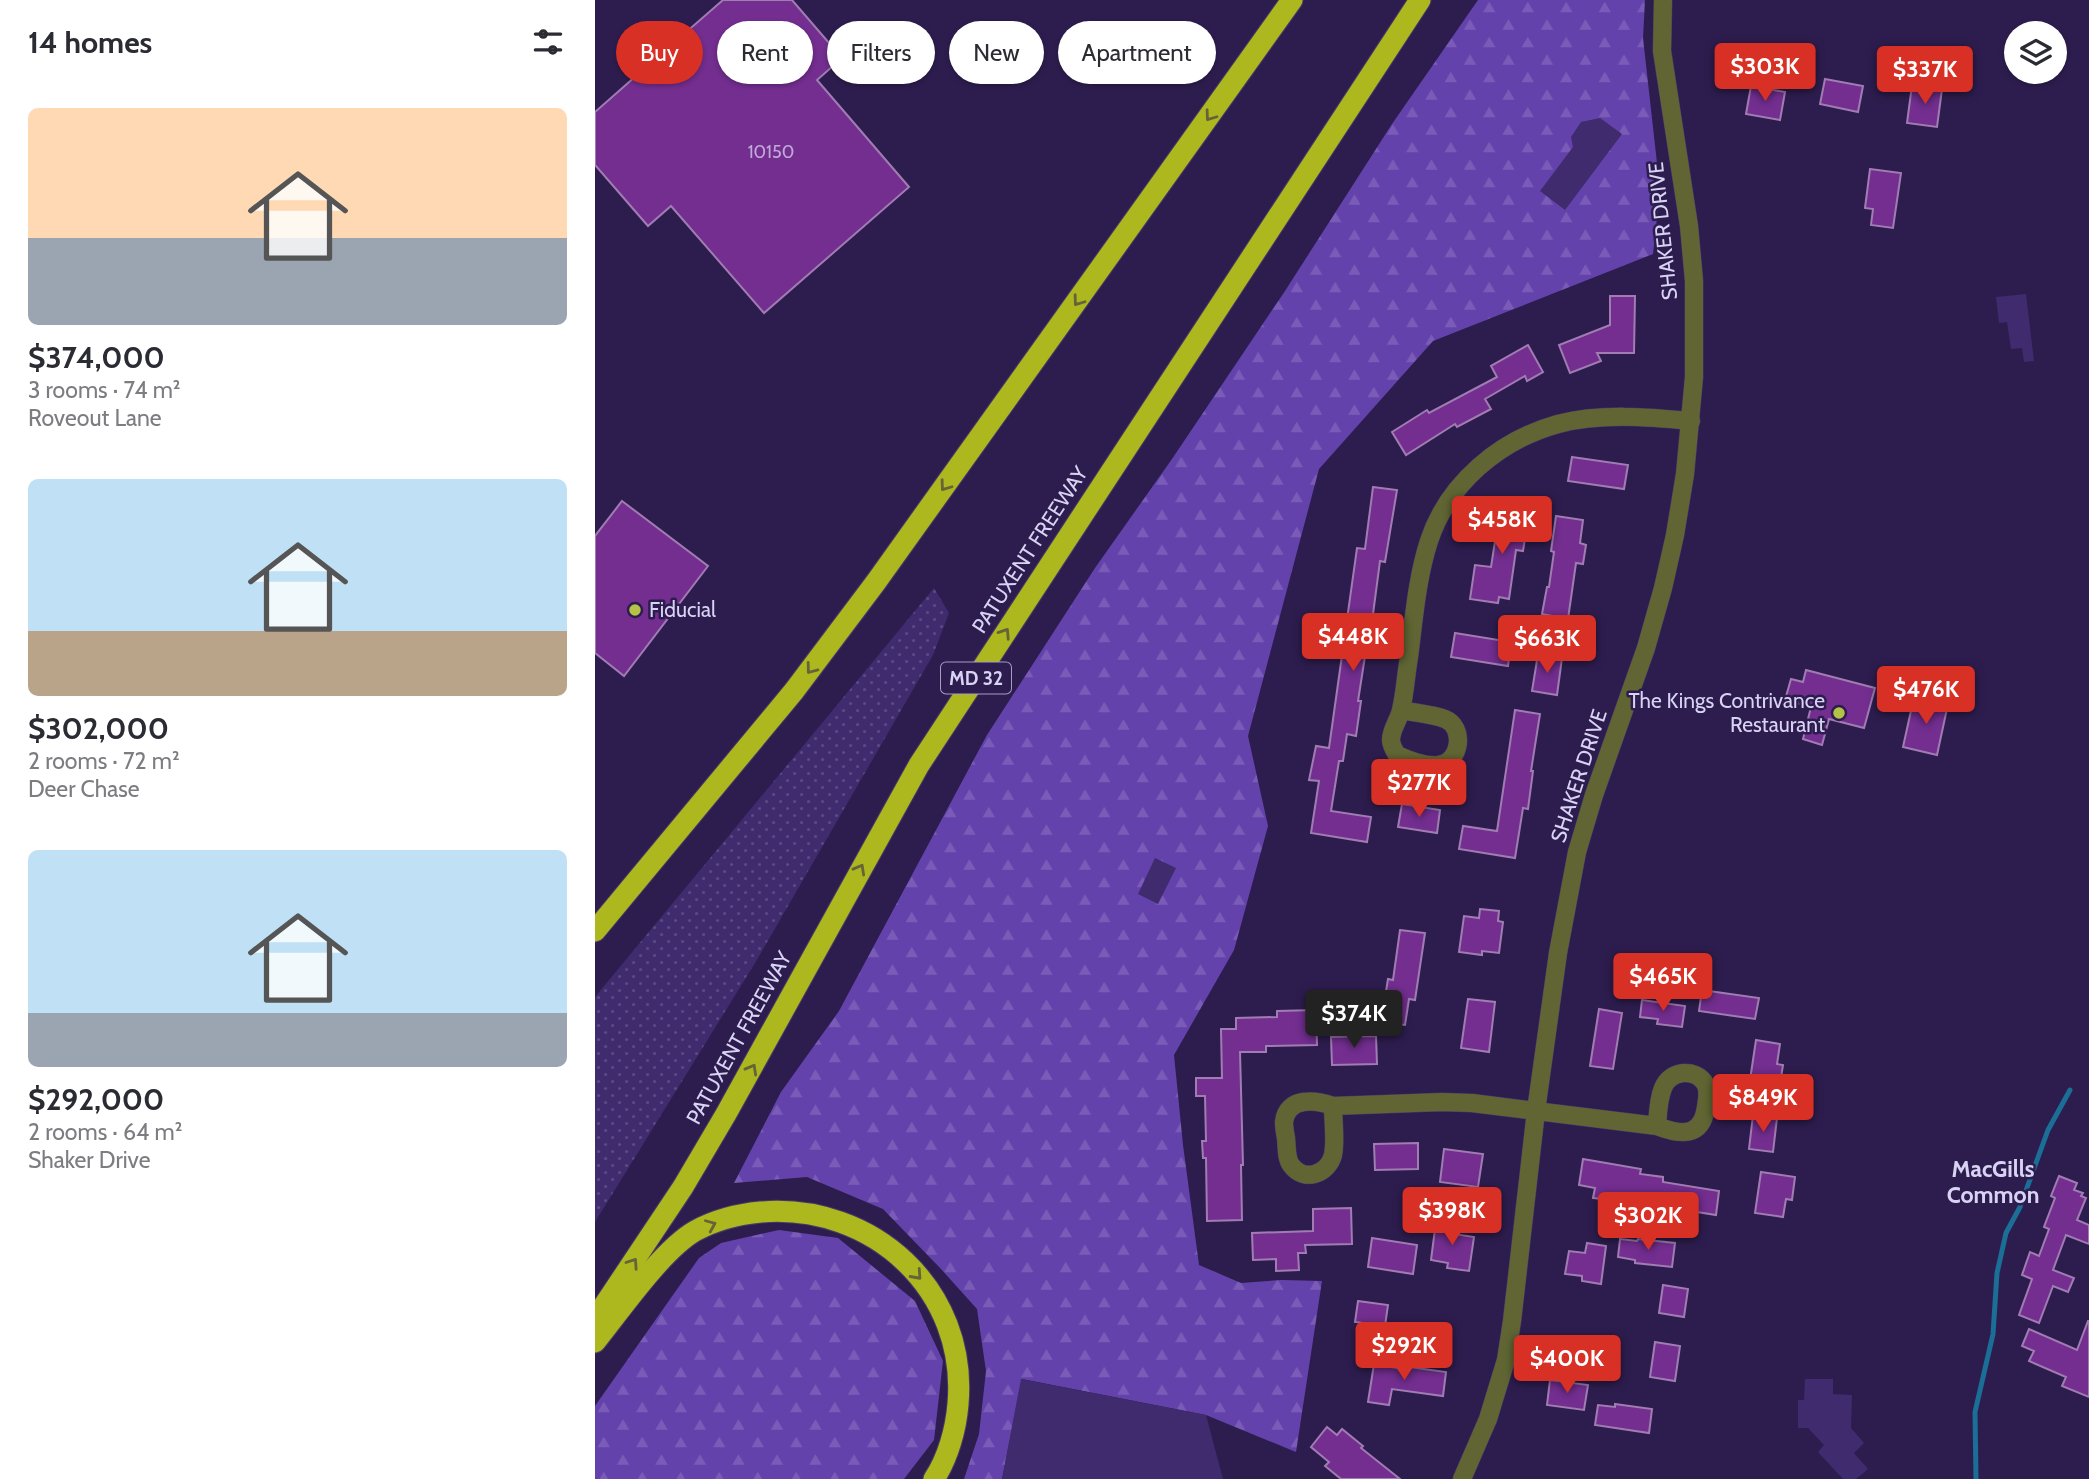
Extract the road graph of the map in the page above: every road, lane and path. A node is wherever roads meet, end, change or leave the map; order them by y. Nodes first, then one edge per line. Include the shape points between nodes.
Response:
1 (1292, 0) edge
2 (1422, 0) edge
3 (1663, 0) edge
4 (1691, 421) junction
5 (1401, 710) dead end
6 (595, 931) edge
7 (1333, 1106) dead end
8 (1536, 1111) junction
9 (1657, 1126) dead end
10 (595, 1319) edge
11 (595, 1342) edge
12 (934, 1479) edge
13 (1462, 1479) edge

1 -> 6 highway via 868,593 794,691
10 -> 2 highway, PATUXENT FREEWAY / MD 32 via 726,1114 919,765
3 - 4 street, SHAKER DRIVE via 1662,51 1693,281
4 - 5 street via 1619,418 1558,424 1505,448 1458,486 1429,541
4 - 8 street, SHAKER DRIVE via 1663,588 1577,852
7 - 8 street via 1442,1102
8 - 9 street
8 - 13 street, SHAKER DRIVE via 1506,1360 1488,1419
11 -> 12 highway via 655,1269 694,1232 748,1213 783,1210 844,1222 874,1237 919,1276 950,1329 959,1387 957,1414

